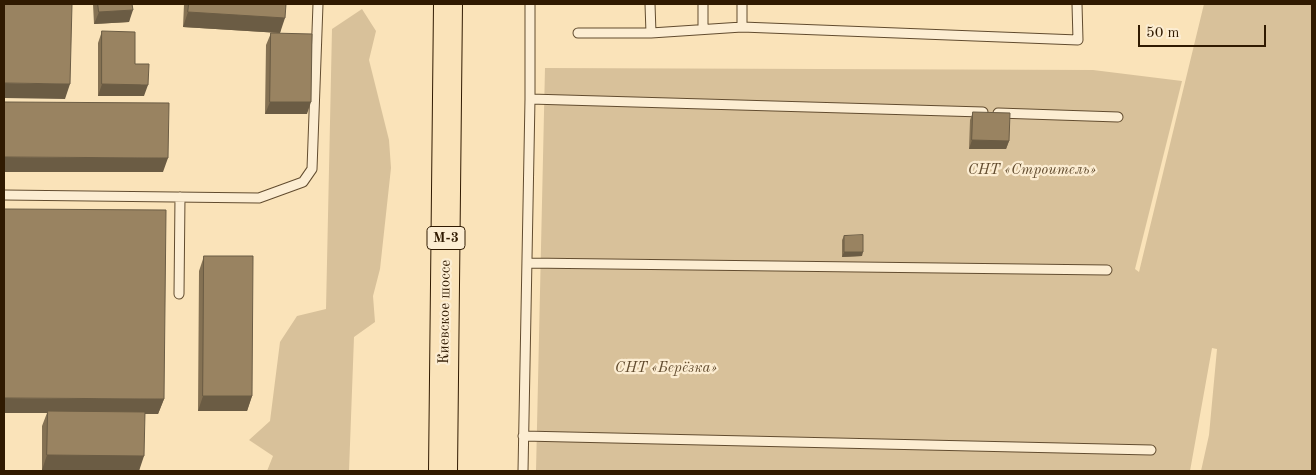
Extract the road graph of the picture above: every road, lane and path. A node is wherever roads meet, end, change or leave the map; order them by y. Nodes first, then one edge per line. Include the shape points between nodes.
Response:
1 (318, 4) edge
2 (448, 4) edge
3 (530, 4) edge
4 (650, 4) edge
5 (703, 4) edge
6 (742, 4) edge
7 (1077, 4) edge
8 (742, 27) junction
9 (703, 28) junction
10 (578, 33) dead end
11 (651, 33) junction
12 (530, 99) junction
13 (1118, 116) dead end
14 (4, 194) edge
15 (180, 197) junction
16 (527, 263) junction
17 (1107, 270) dead end
18 (179, 294) dead end
19 (523, 436) junction
20 (1152, 450) dead end
21 (443, 471) edge
22 (522, 471) edge

1 - 15 lane via 312,169 302,182 259,198
2 - 21 highway, Киевское шоссе / М-3
3 - 12 lane
4 - 11 lane
5 - 9 lane
6 - 8 lane
7 - 8 lane via 1078,40
8 - 9 lane
9 - 11 lane
10 - 11 lane
12 - 13 lane
12 - 16 lane
14 - 15 lane
15 - 18 lane
16 - 17 lane
16 - 19 lane
19 - 20 lane
19 - 22 lane

